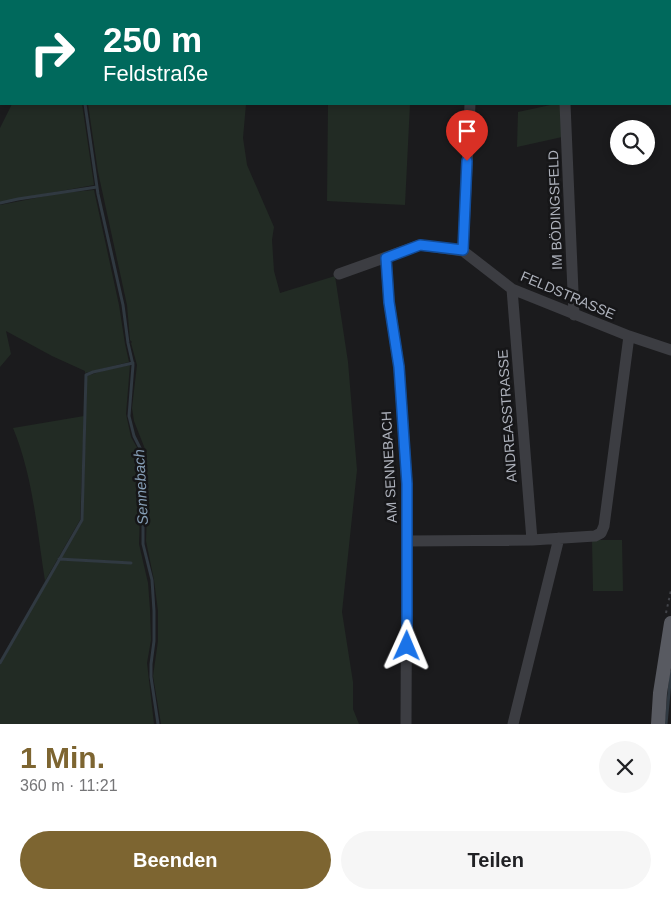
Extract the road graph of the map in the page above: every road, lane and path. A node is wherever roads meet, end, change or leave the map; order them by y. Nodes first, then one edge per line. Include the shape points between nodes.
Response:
1 (470, 105) edge
2 (565, 105) edge
3 (463, 250) junction
4 (386, 258) junction
5 (339, 274) dead end
6 (512, 289) junction
7 (574, 315) junction
8 (629, 336) junction
9 (671, 350) edge
10 (559, 538) junction
11 (532, 540) junction
12 (407, 541) junction
13 (671, 624) edge
14 (406, 724) edge
15 (513, 724) edge
16 (658, 724) edge

1 - 3 street
2 - 7 street, IM BÖDINGSFELD
3 - 4 street via 420,245
3 - 6 street, FELDSTRASSE
4 - 5 street
4 - 12 street, AM SENNEBACH via 399,367 407,484
6 - 7 street, FELDSTRASSE
6 - 11 street, ANDREASSTRASSE
7 - 8 street, FELDSTRASSE
8 - 9 street, FELDSTRASSE
8 - 10 street via 604,526 595,536
10 - 11 street
10 - 15 street
11 - 12 street
12 - 14 street, AM SENNEBACH
13 - 16 main road

